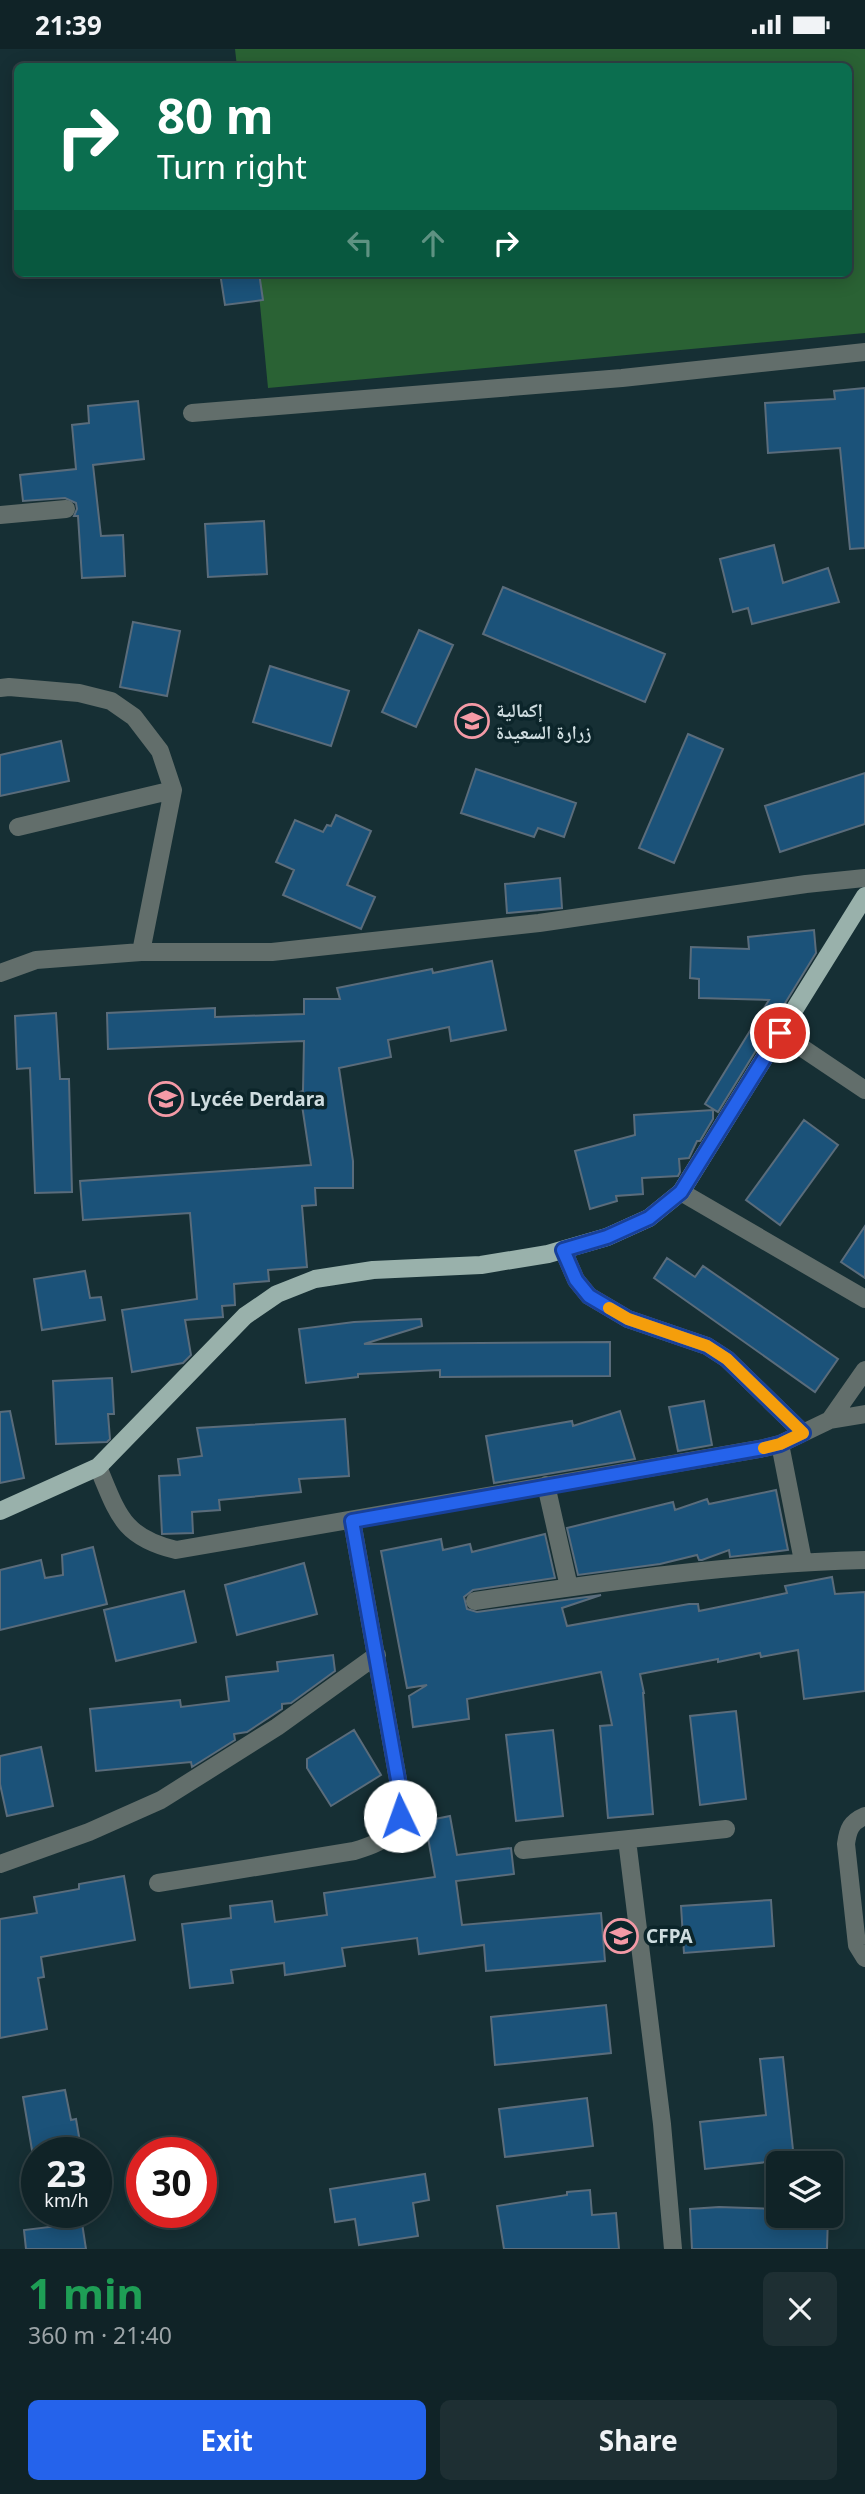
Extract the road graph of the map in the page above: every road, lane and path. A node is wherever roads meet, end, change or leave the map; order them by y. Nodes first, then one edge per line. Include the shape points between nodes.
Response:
1 (865, 352) edge
2 (192, 413) dead end
3 (66, 509) dead end
4 (0, 515) edge
5 (0, 688) edge
6 (173, 790) junction
7 (18, 827) dead end
8 (865, 878) edge
9 (865, 895) edge
10 (141, 952) junction
11 (0, 973) edge
12 (780, 1033) junction
13 (865, 1090) edge
14 (681, 1192) junction
15 (563, 1250) junction
16 (865, 1299) edge
17 (865, 1370) edge
18 (865, 1414) edge
19 (830, 1420) junction
20 (803, 1433) junction
21 (780, 1444) junction
22 (98, 1467) junction
23 (546, 1485) junction
24 (0, 1511) edge
25 (352, 1521) junction
26 (865, 1560) edge
27 (803, 1561) junction
28 (569, 1587) junction
29 (475, 1601) dead end
30 (377, 1655) junction
31 (865, 1816) edge
32 (726, 1829) dead end
33 (627, 1840) junction
34 (523, 1850) dead end
35 (0, 1864) edge
36 (158, 1883) dead end
37 (865, 1958) edge
38 (674, 2249) edge

1 - 2 street via 622,378
3 - 4 street
5 - 6 street via 79,693 111,701 134,717 160,751
6 - 7 street
6 - 10 street
8 - 10 street via 539,923 272,952
9 - 12 main road
10 - 11 street via 36,961
12 - 13 street
12 - 14 main road
14 - 15 main road via 649,1218
14 - 16 street
15 - 20 street via 589,1296 628,1319 707,1346 727,1359
15 - 22 main road via 481,1265 373,1270 315,1279 277,1294 245,1316
17 - 19 street
18 - 19 street
19 - 20 street
20 - 21 street
21 - 23 street
21 - 27 street
22 - 24 main road
22 - 25 street via 118,1513 133,1533 151,1544 176,1550
23 - 25 street
23 - 28 street
25 - 30 street
26 - 27 street
27 - 28 street
28 - 29 street
30 - 35 street via 277,1727 161,1800
30 - 36 street via 400,1791 400,1816 393,1832 375,1845 354,1851
31 - 37 street via 855,1820 846,1844 857,1945
32 - 33 street
33 - 34 street
33 - 38 street

